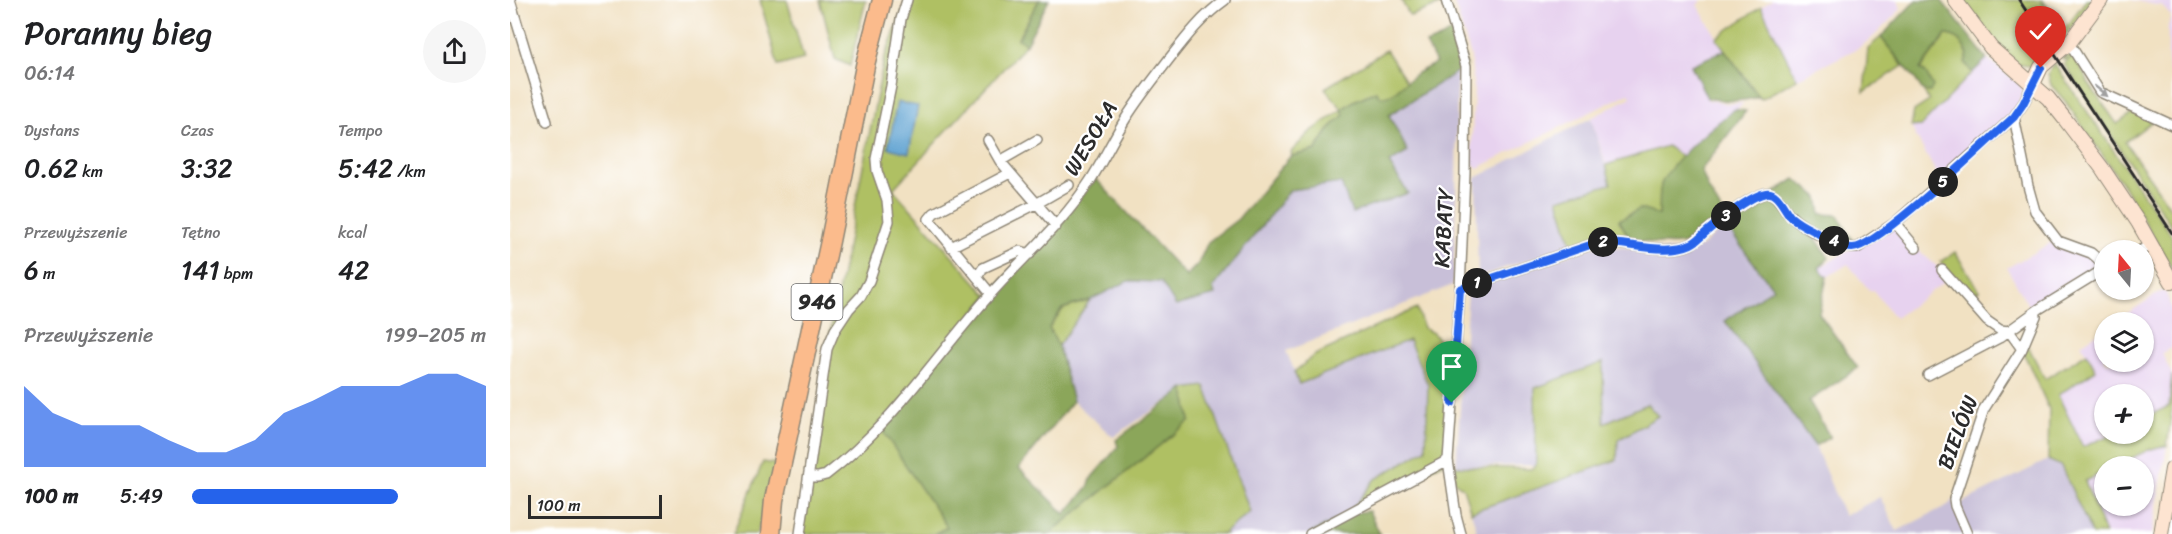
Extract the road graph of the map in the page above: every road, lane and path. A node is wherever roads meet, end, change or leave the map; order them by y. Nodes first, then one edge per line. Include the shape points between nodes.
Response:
1 (510, 0) edge
2 (882, 0) edge
3 (907, 0) edge
4 (1225, 0) edge
5 (1446, 0) edge
6 (1955, 0) edge
7 (2101, 0) edge
8 (2069, 43) junction
9 (2033, 84) junction
10 (2014, 117) junction
11 (547, 122) dead end
12 (2172, 125) edge
13 (1037, 140) dead end
14 (988, 141) dead end
15 (1000, 161) junction
16 (1010, 173) junction
17 (1069, 185) dead end
18 (1036, 204) junction
19 (1895, 223) junction
20 (1056, 226) junction
21 (2141, 240) edge
22 (951, 247) junction
23 (1916, 248) dead end
24 (1030, 254) junction
25 (2094, 256) edge
26 (2154, 258) edge
27 (1942, 270) dead end
28 (2094, 275) edge
29 (977, 277) junction
30 (2172, 282) edge
31 (1460, 289) junction
32 (990, 295) junction
33 (2035, 312) junction
34 (2009, 331) junction
35 (2022, 350) junction
36 (1928, 375) dead end
37 (1448, 460) junction
38 (2172, 469) edge
39 (810, 477) junction
40 (774, 501) junction
41 (763, 534) edge
42 (771, 534) edge
43 (800, 534) edge
44 (1310, 534) edge
45 (1461, 534) edge
46 (1967, 534) edge
47 (2161, 534) edge

1 - 11 street
2 - 40 highway, 946
3 - 39 street via 876,159 887,200 888,221 869,281 835,330 827,349
4 - 20 street, WESOŁA via 1184,38 1126,117 1090,182
5 - 31 street, KABATY via 1466,66
6 - 9 street via 1991,48
7 - 8 street
8 - 9 street via 2041,68
8 -> 12 street via 2100,92
9 - 10 street
9 - 21 street via 2096,161
10 - 19 street
10 - 25 street, BIELÓW via 2035,211 2058,241
13 - 15 street
14 - 15 street
15 - 16 street
16 - 18 street
16 - 22 street via 930,216 930,223
17 - 18 street
18 - 20 street
18 - 22 street
19 - 23 street
19 - 31 street via 1852,249 1804,226 1790,216 1777,198 1766,193 1682,247 1596,243
20 - 24 street, WESOŁA
22 - 29 street
24 - 29 street via 1020,251 983,268
24 - 32 street, WESOŁA
26 - 30 street
27 - 34 street via 1987,321
28 - 33 street, BIELÓW
29 - 32 street
31 - 37 street, KABATY
32 - 39 street, WESOŁA via 892,415 834,469 826,475
33 - 34 street, BIELÓW
33 - 35 street, BIELÓW
34 - 35 street
34 - 36 street, BIELÓW
35 - 46 street, BIELÓW via 1984,409 1954,499
37 - 44 street
37 - 45 street, KABATY
38 - 47 street
39 - 43 street
40 - 41 highway, 946
40 - 42 highway, 946

